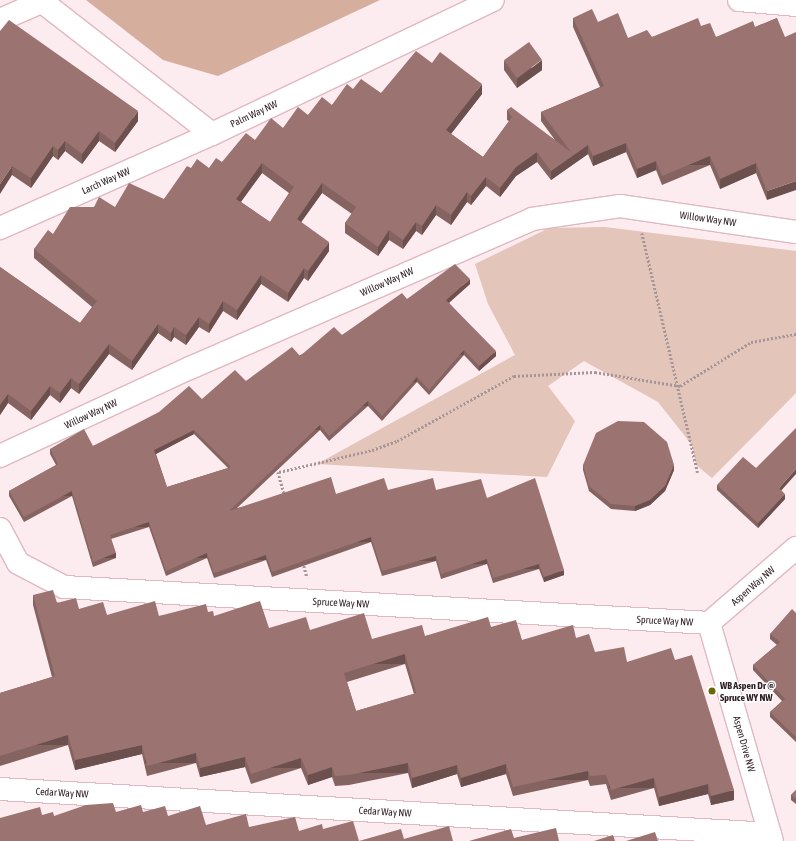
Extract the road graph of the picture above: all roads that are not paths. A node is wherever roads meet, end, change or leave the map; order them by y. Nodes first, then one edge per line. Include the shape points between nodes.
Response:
1 (493, 0) edge
2 (739, 0) edge
3 (41, 1) edge
4 (796, 5) edge
5 (0, 20) edge
6 (212, 134) junction
7 (0, 228) edge
8 (796, 232) edge
9 (0, 456) edge
10 (0, 529) edge
11 (796, 548) edge
12 (709, 623) junction
13 (0, 789) edge
14 (771, 838) edge

1 - 6 lane, Palm Way NW
2 - 4 lane
3 - 5 lane
3 - 6 lane
6 - 7 lane, Larch Way NW
8 - 9 lane, Willow Way NW via 620,206 532,218 190,368
10 - 12 lane, Spruce Way NW via 18,563 64,588
11 - 12 lane, Aspen Way NW
12 - 14 lane, Aspen Drive NW
13 - 14 lane, Cedar Way NW

